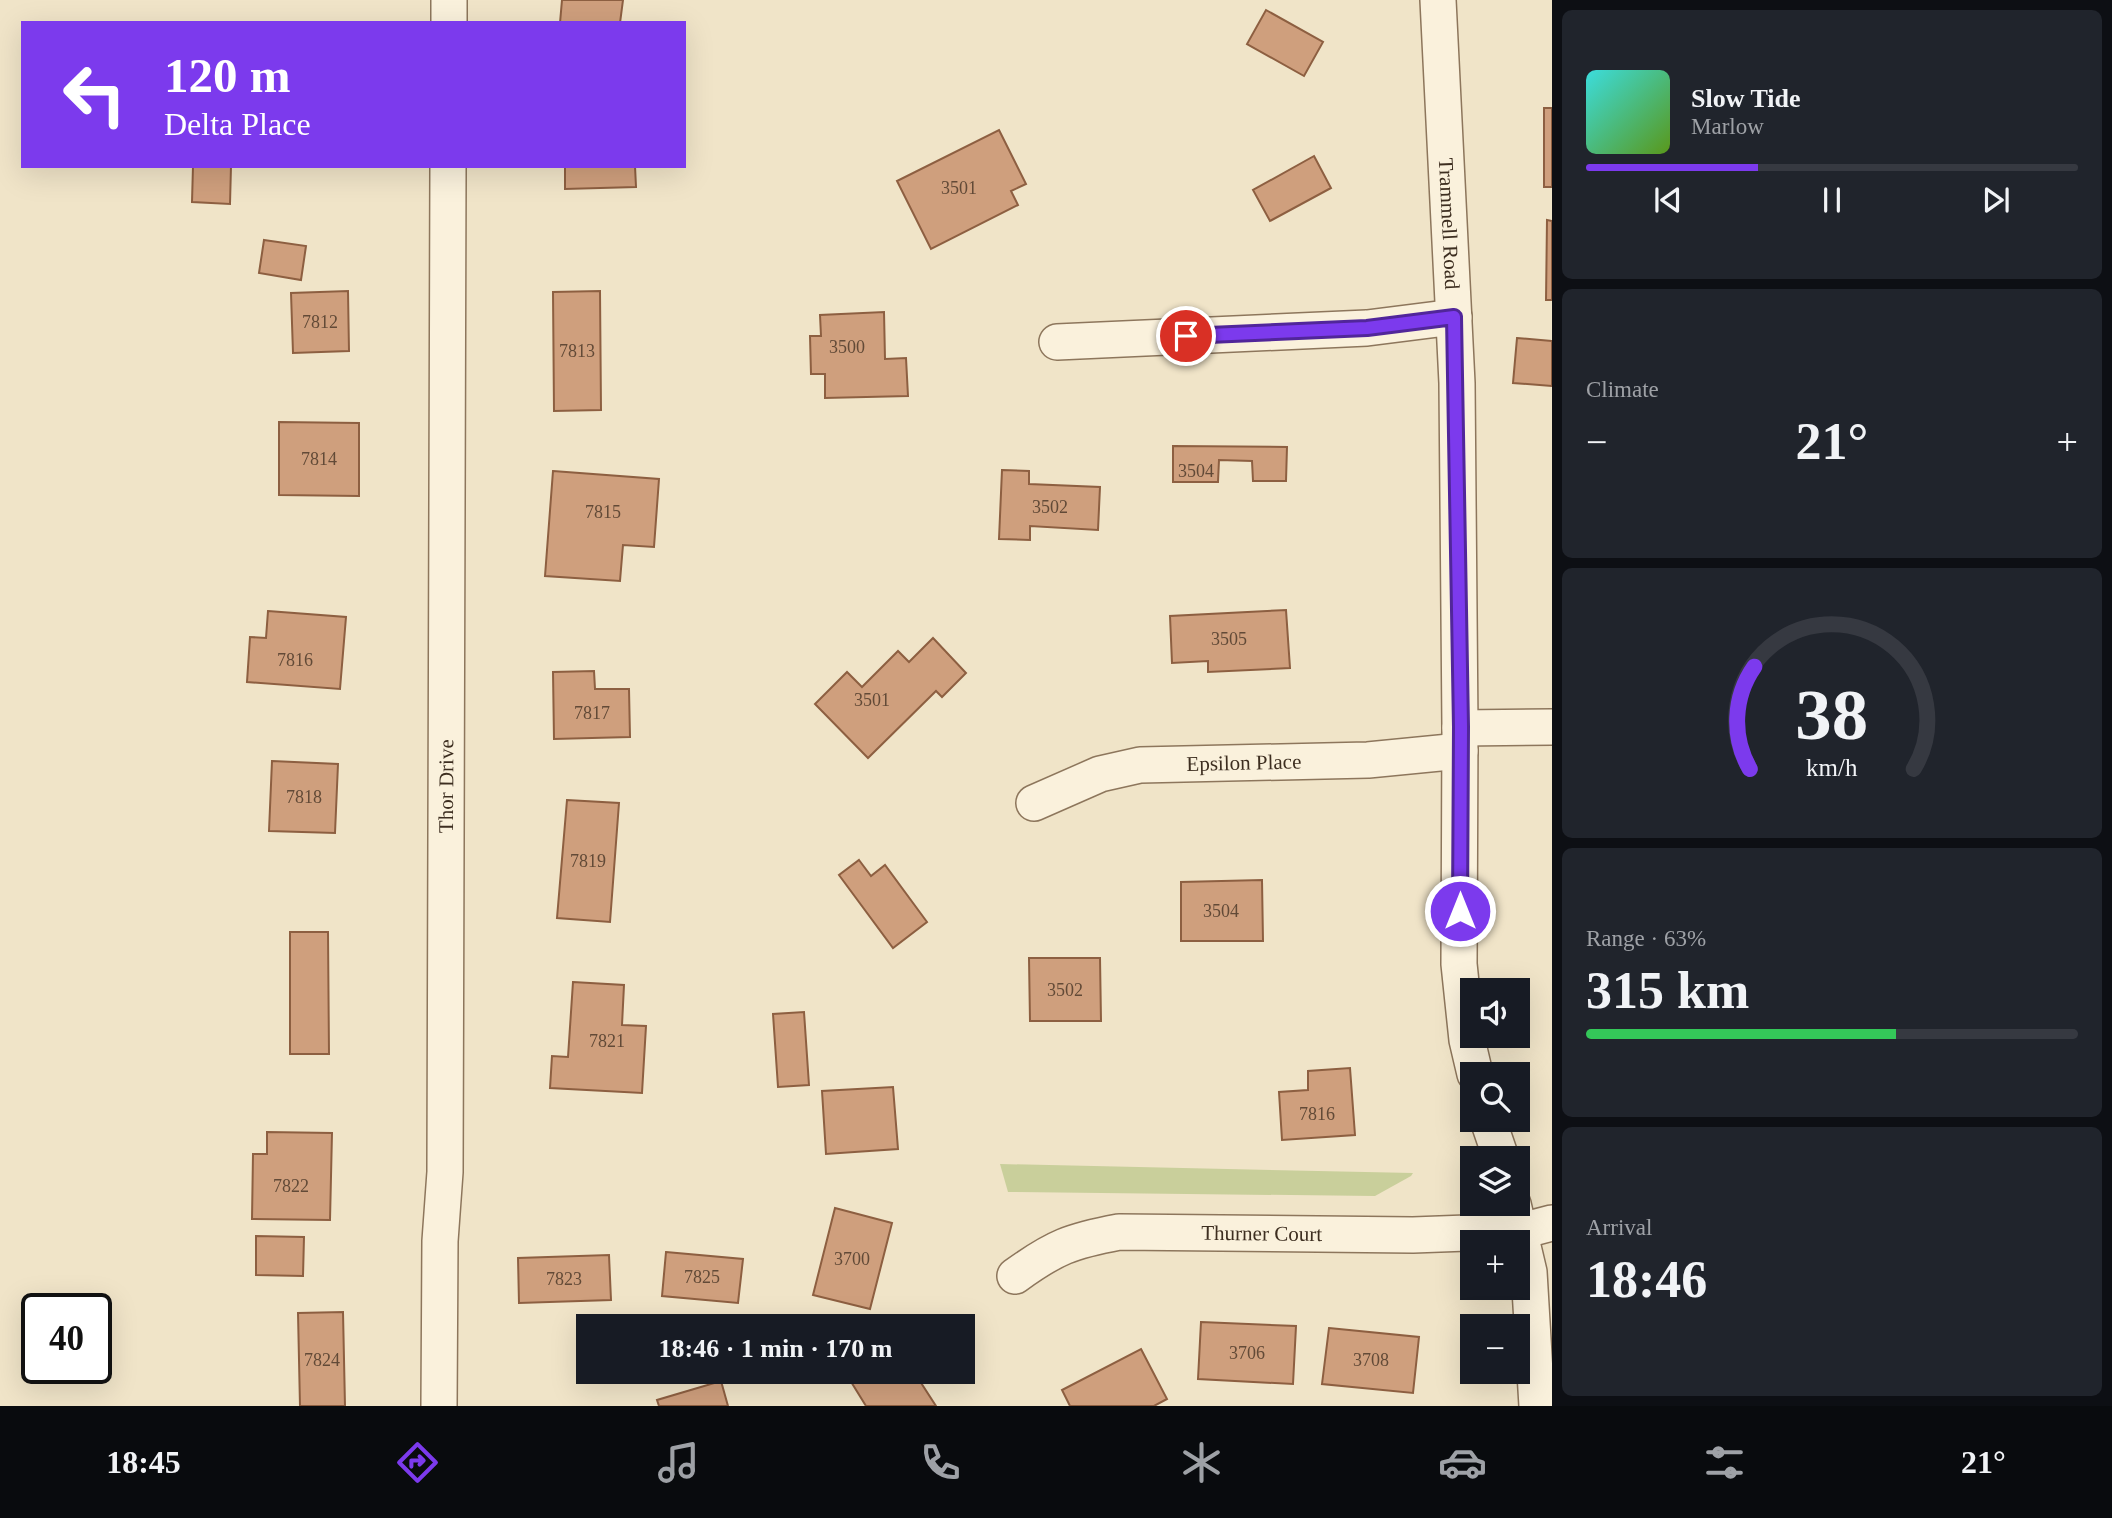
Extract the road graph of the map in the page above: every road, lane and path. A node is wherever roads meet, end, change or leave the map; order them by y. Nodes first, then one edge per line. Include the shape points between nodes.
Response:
1 (449, 0) edge
2 (1438, 0) edge
3 (449, 21) edge
4 (448, 168) edge
5 (1454, 317) junction
6 (1057, 342) dead end
7 (1552, 727) edge
8 (1460, 739) junction
9 (1034, 803) dead end
10 (1472, 1062) edge
11 (1529, 1219) edge
12 (1015, 1276) dead end
13 (439, 1406) edge
14 (1537, 1406) edge

1 - 3 street
2 - 5 street, Trammell Road
4 - 13 street, Thor Drive via 445,1172
5 - 6 street via 1367,328
5 - 8 street, Trammell Road
7 - 8 street, Epsilon Place
8 - 9 street, Epsilon Place via 1368,760 1140,765 1100,774
8 - 10 street, Trammell Road via 1460,964
11 - 12 street, Thurner Court via 1413,1235 1119,1233 1078,1239 1045,1254
11 - 14 street

